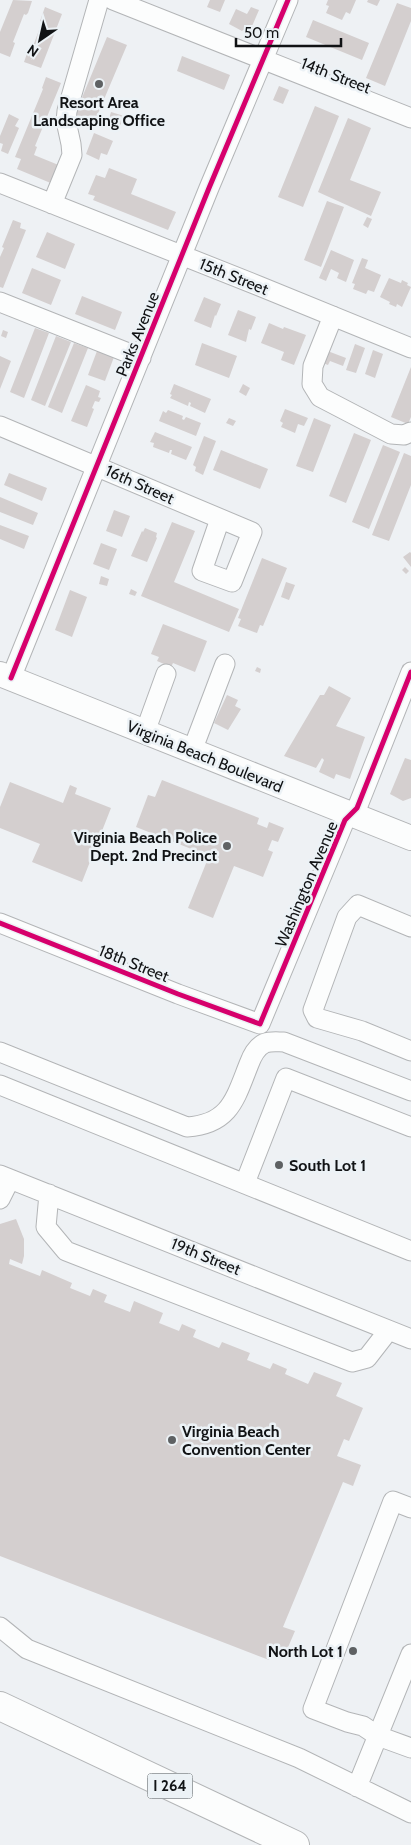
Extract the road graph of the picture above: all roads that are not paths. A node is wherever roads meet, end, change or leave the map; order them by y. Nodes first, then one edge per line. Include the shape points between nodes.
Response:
1 (99, 0) edge
2 (113, 0) edge
3 (288, 0) edge
4 (263, 60) junction
5 (411, 118) edge
6 (0, 183) edge
7 (52, 204) junction
8 (182, 255) junction
9 (0, 302) edge
10 (333, 316) junction
11 (411, 348) edge
12 (141, 358) junction
13 (0, 427) edge
14 (411, 432) edge
15 (97, 466) junction
16 (220, 519) junction
17 (225, 664) dead end
18 (411, 672) edge
19 (166, 674) dead end
20 (6, 676) edge
21 (146, 732) junction
22 (192, 751) junction
23 (352, 814) junction
24 (411, 838) edge
25 (0, 923) edge
26 (411, 927) edge
27 (260, 1024) joint
28 (411, 1051) edge
29 (0, 1052) edge
30 (0, 1085) edge
31 (411, 1091) edge
32 (411, 1127) edge
33 (5, 1177) edge
34 (245, 1183) junction
35 (49, 1194) junction
36 (0, 1199) edge
37 (411, 1251) edge
38 (388, 1331) junction
39 (411, 1339) edge
40 (411, 1508) edge
41 (0, 1627) edge
42 (411, 1654) edge
43 (0, 1706) edge
44 (378, 1736) junction
45 (411, 1748) edge
46 (357, 1787) junction
47 (411, 1813) edge
48 (295, 1845) edge

1 - 7 street via 67,111 72,155
2 - 4 street, 14th Street
3 - 4 street, Parks Avenue
4 - 5 street, 14th Street
4 - 8 street, Parks Avenue
6 - 7 street, 15th Street
7 - 8 street, 15th Street
8 - 10 street, 15th Street
8 - 12 street, Parks Avenue
9 - 12 street
10 - 11 street, 15th Street
10 - 14 street via 313,366 312,384 320,397 391,434
12 - 15 street, Parks Avenue
13 - 15 street, 16th Street
15 - 16 street, 16th Street
15 - 20 street, Parks Avenue
16 - 16 street, 16th Street via 252,532 232,582 202,571
17 - 22 street
18 - 23 street, Washington Avenue
19 - 21 street
20 - 21 main road, Virginia Beach Boulevard
21 - 22 main road, Virginia Beach Boulevard
22 - 23 main road, Virginia Beach Boulevard
23 - 24 main road, Virginia Beach Boulevard
23 - 27 street, Washington Avenue via 345,820
25 - 27 street, 18th Street
26 - 28 street via 358,906 347,917 313,1010 317,1018 362,1031
29 - 31 street via 187,1127 219,1119 228,1110 252,1056 265,1043 284,1042
30 - 34 street
32 - 34 street via 286,1078
33 - 35 street, 19th Street
33 - 36 street
34 - 37 street
35 - 38 street, 19th Street
35 - 38 street via 46,1227 66,1251 352,1362 367,1358
38 - 39 street, 19th Street
40 - 44 street via 393,1501 313,1709 363,1726
41 - 46 street via 27,1649 299,1758
42 - 44 street
43 - 48 highway, I 264
44 - 45 street
44 - 46 street
46 - 47 street

